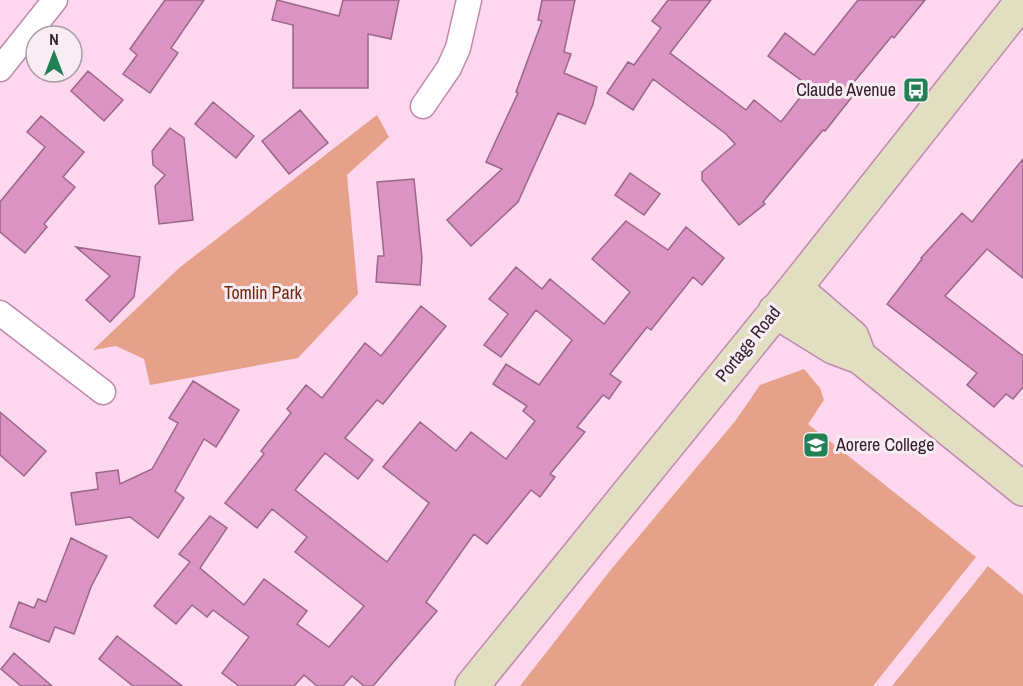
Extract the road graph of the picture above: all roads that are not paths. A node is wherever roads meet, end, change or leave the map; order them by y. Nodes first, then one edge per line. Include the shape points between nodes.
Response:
1 (55, 0) edge
2 (469, 0) edge
3 (1023, 0) edge
4 (0, 69) edge
5 (423, 106) dead end
6 (785, 299) junction
7 (0, 313) edge
8 (103, 392) dead end
9 (1023, 489) edge
10 (472, 686) edge

1 - 4 street
2 - 5 street via 454,58
3 - 6 main road, Portage Road
6 - 9 main road via 833,347 860,357
6 - 10 main road, Portage Road
7 - 8 street

